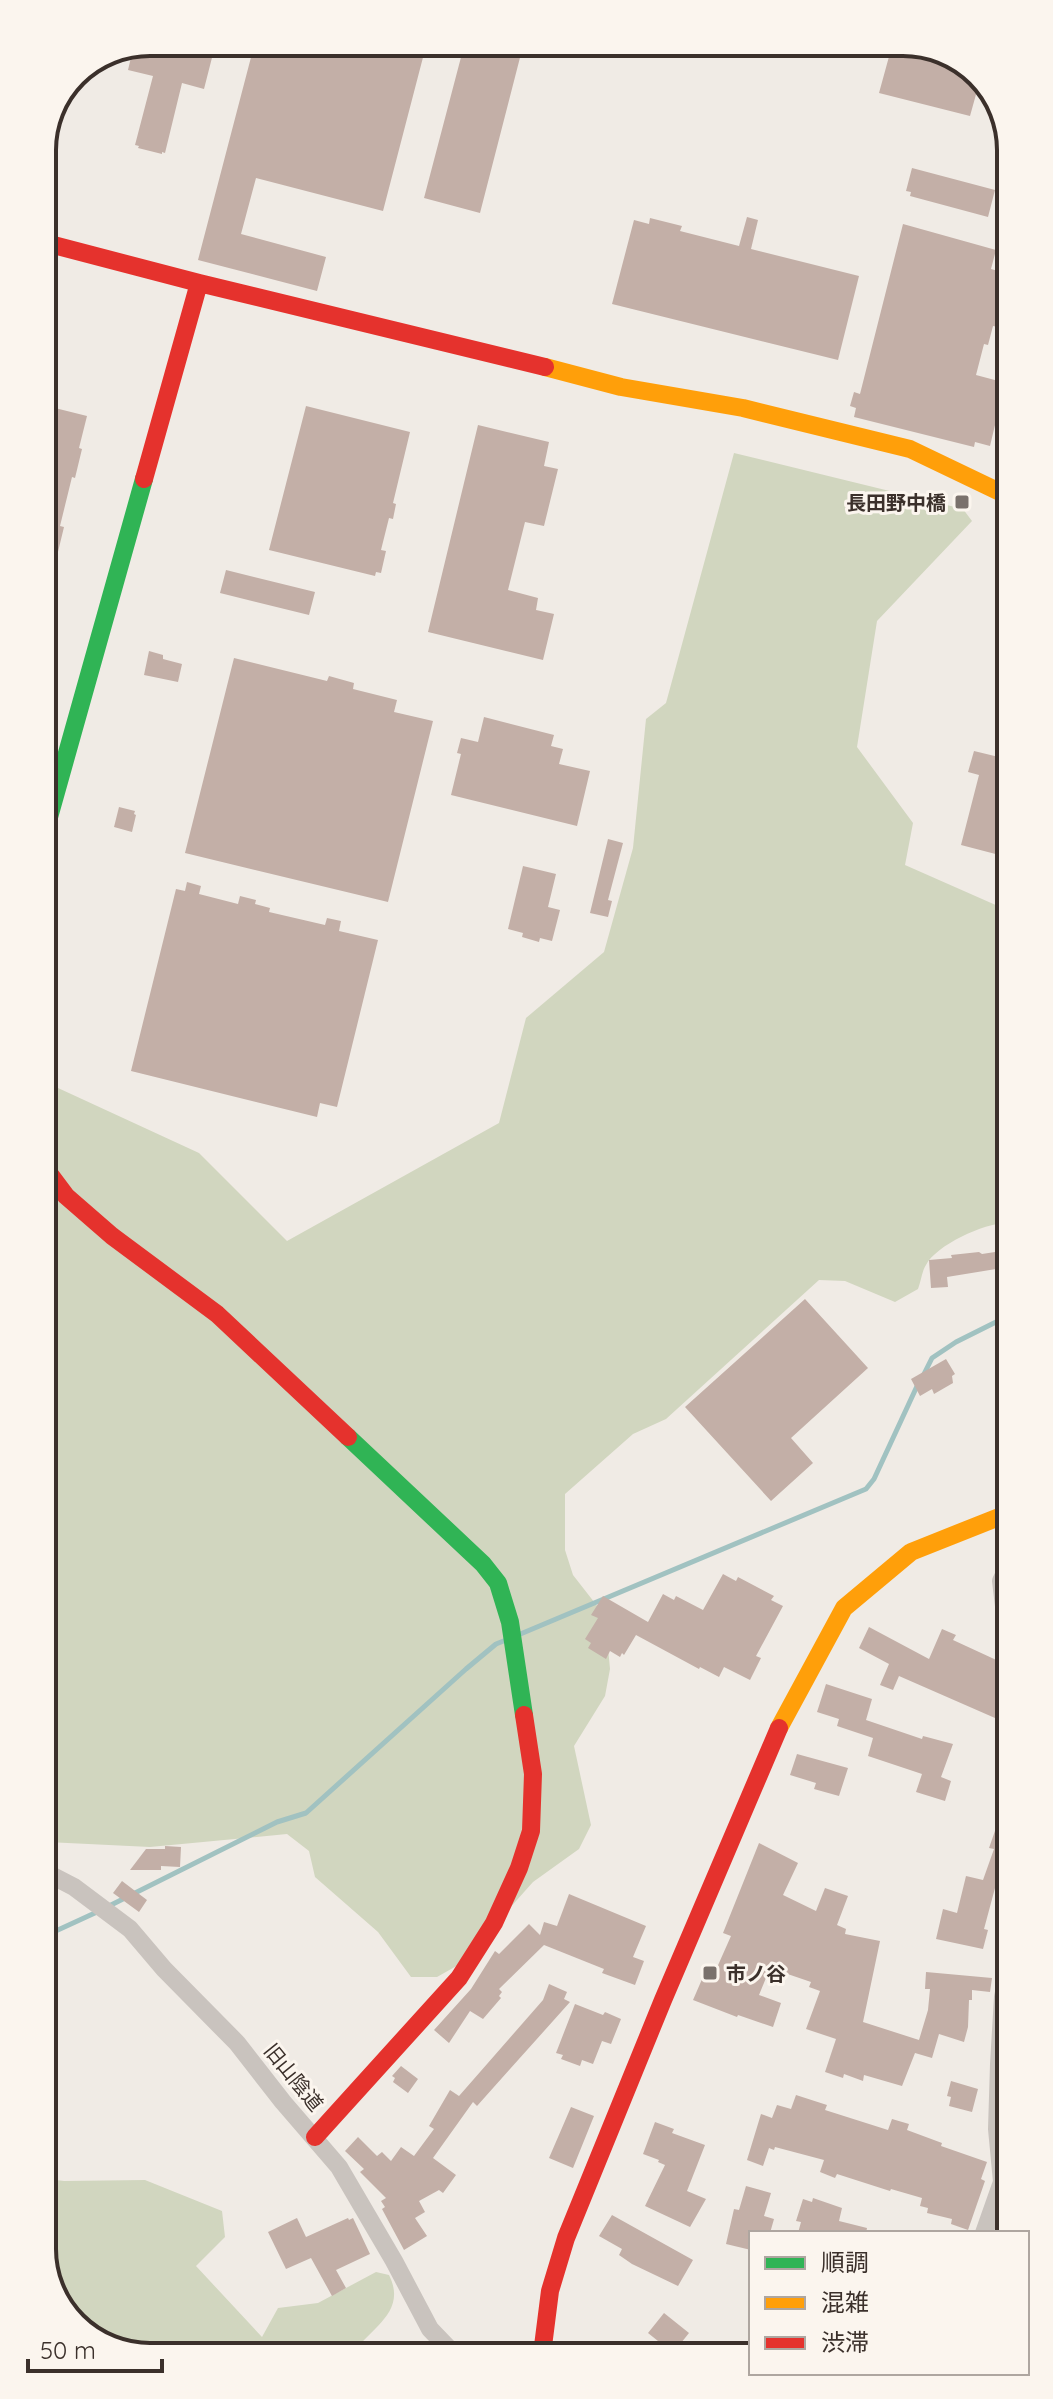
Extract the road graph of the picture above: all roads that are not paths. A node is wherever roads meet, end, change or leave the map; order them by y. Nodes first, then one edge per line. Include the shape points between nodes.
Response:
1 (56, 246) edge
2 (199, 283) junction
3 (997, 491) edge
4 (56, 792) edge
5 (56, 1183) edge
6 (997, 1518) edge
7 (56, 1878) edge
8 (315, 2137) junction
9 (997, 2205) edge
10 (985, 2231) edge
11 (443, 2343) edge
12 (543, 2343) edge

1 - 2 street
2 - 3 street via 621,387 743,408 910,449
2 - 4 street
5 - 8 street via 112,1236 217,1314 483,1564 498,1583 510,1622 533,1774 531,1831 519,1868 494,1923 459,1978
6 - 12 street via 911,1552 844,1608 786,1712 566,2238 550,2291
7 - 8 street, 旧山陰道 via 130,1929 237,2043
8 - 11 street, 旧山陰道 via 339,2167 430,2329
9 - 10 street

